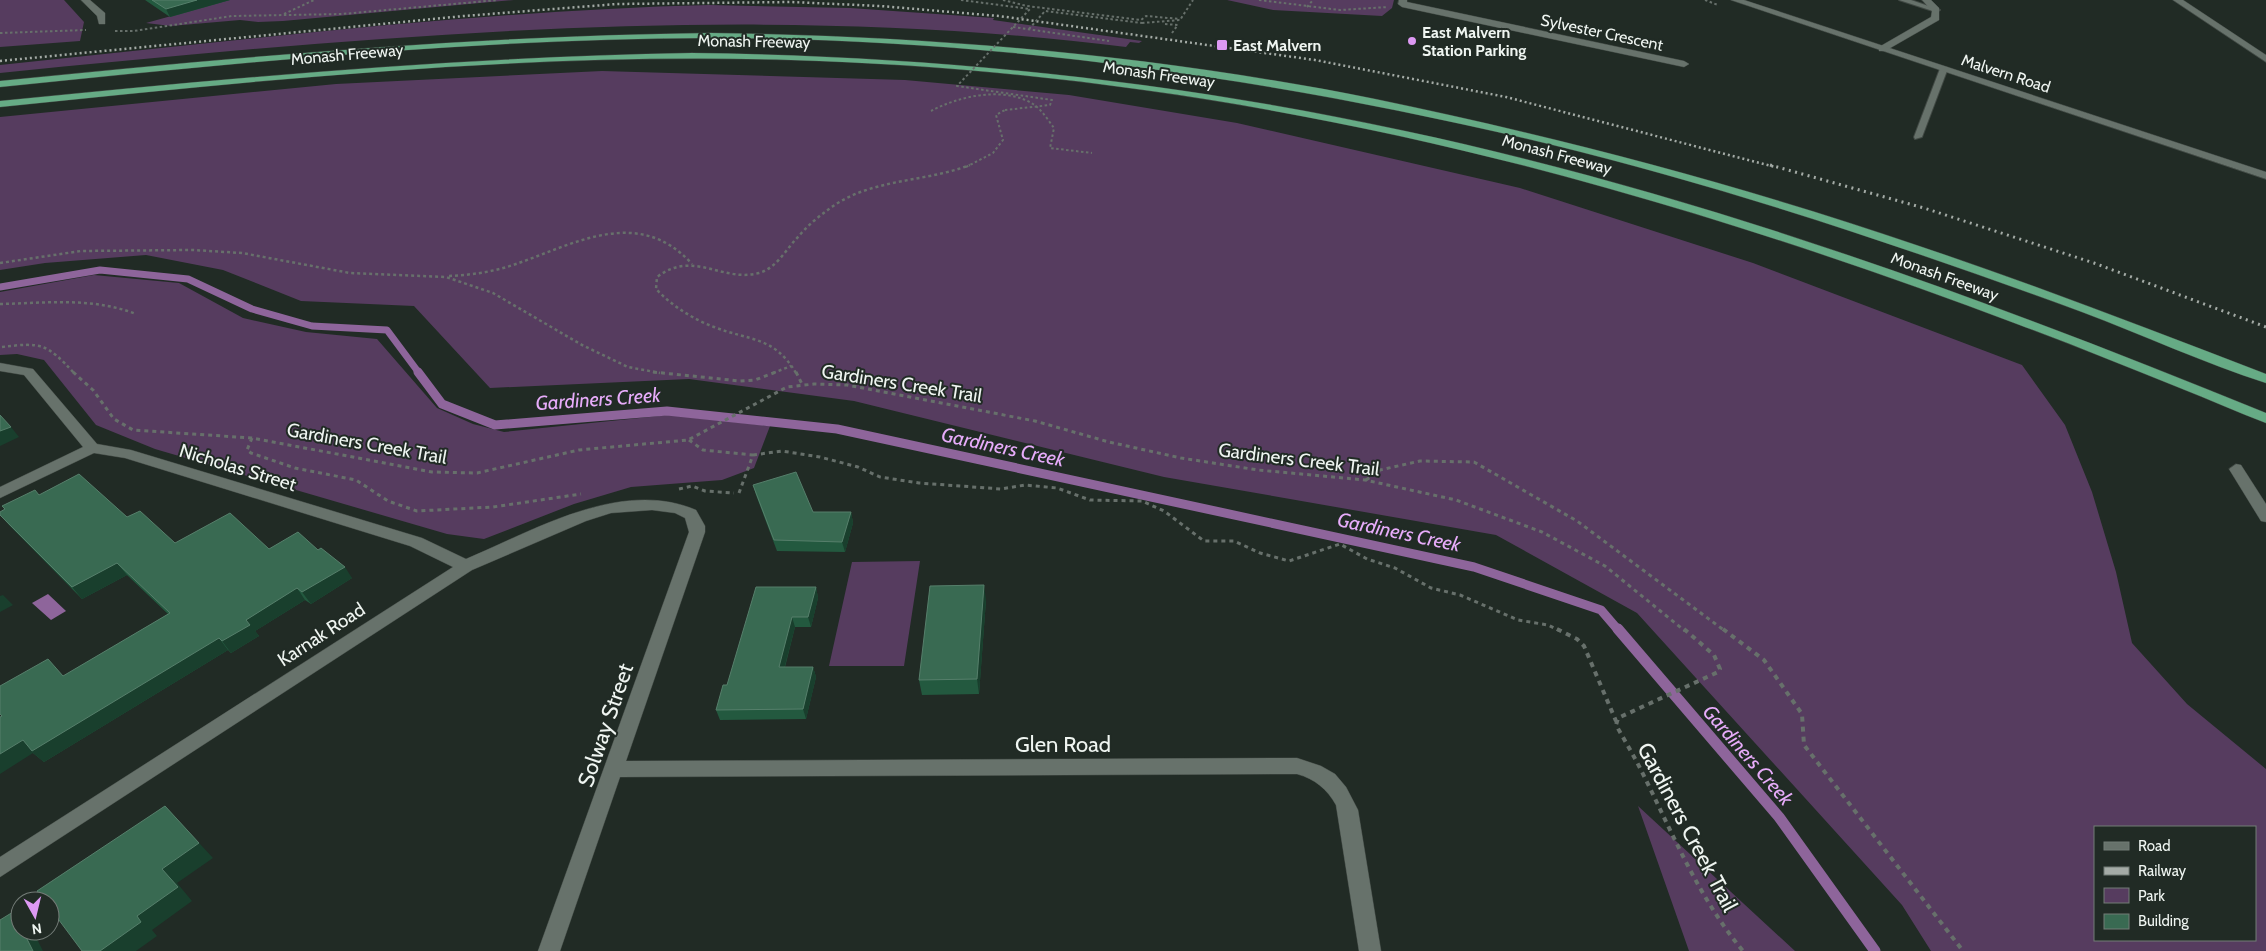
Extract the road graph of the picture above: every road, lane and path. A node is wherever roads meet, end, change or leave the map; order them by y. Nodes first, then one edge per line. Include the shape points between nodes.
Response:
1 (85, 0) edge
2 (314, 0) edge
3 (498, 0) edge
4 (961, 0) edge
5 (1003, 0) edge
6 (1193, 0) edge
7 (1260, 0) edge
8 (1313, 0) edge
9 (1735, 0) edge
10 (1903, 0) edge
11 (1926, 0) edge
12 (2177, 0) edge
13 (1402, 2) edge
14 (1306, 7) junction
15 (1936, 10) junction
16 (283, 15) junction
17 (1180, 19) junction
18 (102, 22) dead end
19 (1162, 23) junction
20 (1013, 27) junction
21 (1029, 29) junction
22 (87, 30) dead end
23 (115, 31) dead end
24 (1172, 32) dead end
25 (0, 33) edge
26 (1111, 41) dead end
27 (1882, 49) junction
28 (2266, 59) edge
29 (1684, 64) dead end
30 (1944, 68) junction
31 (0, 84) edge
32 (0, 104) edge
33 (931, 110) dead end
34 (1918, 137) dead end
35 (1092, 153) dead end
36 (2266, 176) edge
37 (0, 263) edge
38 (693, 264) junction
39 (446, 277) junction
40 (0, 304) edge
41 (136, 314) dead end
42 (0, 348) edge
43 (791, 366) junction
44 (0, 368) edge
45 (2266, 379) edge
46 (802, 384) junction
47 (2266, 418) edge
48 (252, 438) junction
49 (688, 440) junction
50 (92, 448) junction
51 (753, 455) junction
52 (2236, 469) dead end
53 (1365, 480) junction
54 (673, 490) dead end
55 (0, 493) edge
56 (584, 493) dead end
57 (734, 493) dead end
58 (739, 493) dead end
59 (691, 514) joint
60 (2266, 517) edge
61 (466, 566) junction
62 (1616, 721) junction
63 (615, 769) junction
64 (0, 868) edge
65 (549, 951) edge
66 (1370, 951) edge
67 (1743, 951) edge
68 (1963, 951) edge

1 - 18 street via 102,15
2 - 16 path
3 - 16 path via 350,14
4 - 20 path, bridge via 1030,9
5 - 17 path via 1026,6 1141,20 1146,16
6 - 17 path
7 - 14 path
8 - 14 path
9 - 27 street, Malvern Road
10 - 15 lane
11 - 15 street
12 - 28 street
13 - 14 path via 1373,10
13 - 29 street, Sylvester Crescent
15 - 27 street via 1938,14 1932,21
16 - 23 path via 232,16
17 - 19 path
19 - 21 path, bridge via 1045,11
19 - 24 path via 1178,25
20 - 21 path, bridge
20 - 38 path, bridge via 958,86 1052,100 1050,105 1005,110 996,115 1003,140 988,156 956,169 881,184 852,194 812,224 773,265 762,272 736,274
21 - 26 path
22 - 25 path
27 - 30 street, Malvern Road
30 - 34 lane
30 - 36 street, Malvern Road
31 - 45 highway, Monash Freeway via 388,47 616,36 746,35 874,39 1141,62 1353,97 1622,158 1917,248
32 - 47 highway, Monash Freeway via 399,66 602,57 734,56 859,60 1131,85 1265,106 1407,134 1544,166 1679,204 1966,300
33 - 35 path via 940,104 983,95 1022,98 1039,109 1054,128 1050,148
37 - 39 path via 81,250 193,250 242,253 350,273
38 - 39 path via 670,243 646,235 601,236 497,270
38 - 43 path via 660,274 655,285 661,295 713,327 771,345
39 - 43 path via 493,293 582,345 628,367 686,377 747,381
40 - 41 path via 84,302 118,307
42 - 48 path, Gardiners Creek Trail via 37,344 50,348 95,392 120,424 133,430
43 - 46 path
44 - 50 street via 28,372
46 - 49 path, Gardiners Creek Trail via 775,393
46 - 53 path, Gardiners Creek Trail via 846,385 960,405 1035,420 1109,442 1181,458 1258,470
48 - 49 path, Gardiners Creek Trail via 455,474 500,469 587,449
48 - 56 path via 247,450 251,453 295,468 356,480 388,501 409,510 493,507
49 - 51 path, Gardiners Creek Trail via 703,450
50 - 55 street
50 - 61 street, Nicholas Street via 126,453 416,542
51 - 58 path
51 - 62 path, Gardiners Creek Trail via 782,451 820,457 880,476 919,483 1001,489 1025,485 1057,488 1090,500 1142,501 1164,511 1204,540 1234,541 1289,561 1340,544 1431,588 1460,595 1518,620 1548,625 1577,639 1584,646
52 - 60 street
53 - 62 path, Gardiners Creek Trail via 1456,500 1503,516 1569,545 1605,566 1714,655 1720,665 1718,672
53 - 68 path via 1380,470 1420,461 1474,462 1577,521 1764,660 1802,714 1804,745
54 - 57 path via 692,486 705,491
59 - 61 street, Karnak Road via 677,508 652,505 610,508
59 - 63 street, Solway Street via 697,532
61 - 64 street, Karnak Road
62 - 67 path, Gardiners Creek Trail via 1706,900
63 - 65 street, Solway Street
63 - 66 street, Glen Road via 1296,766 1315,770 1342,795 1348,810

